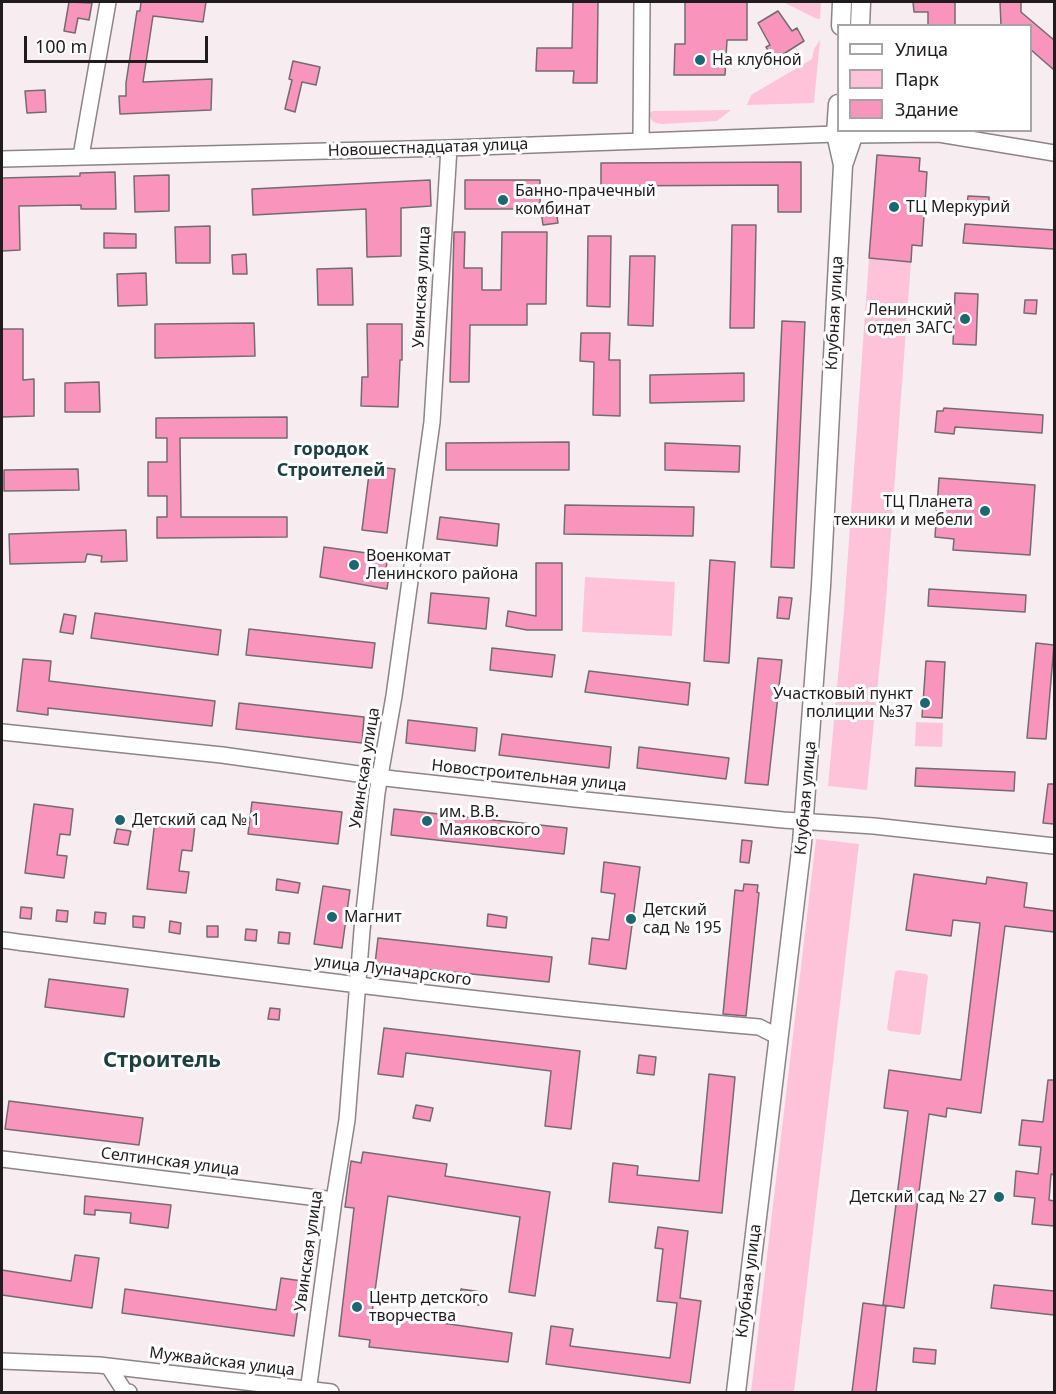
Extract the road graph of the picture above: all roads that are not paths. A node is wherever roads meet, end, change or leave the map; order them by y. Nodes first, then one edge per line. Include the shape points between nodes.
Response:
1 (108, 2) edge
2 (642, 2) edge
3 (842, 2) edge
4 (861, 2) edge
5 (841, 24) edge
6 (860, 24) edge
7 (837, 120) edge
8 (855, 133) edge
9 (836, 135) junction
10 (641, 141) junction
11 (449, 148) junction
12 (1054, 153) edge
13 (81, 156) junction
14 (2, 159) edge
15 (843, 165) junction
16 (2, 732) edge
17 (380, 777) junction
18 (803, 820) junction
19 (1054, 846) edge
20 (2, 940) edge
21 (358, 986) junction
22 (779, 1037) junction
23 (2, 1159) edge
24 (334, 1200) junction
25 (2, 1361) edge
26 (109, 1367) junction
27 (308, 1391) edge
28 (129, 1392) edge
29 (331, 1392) edge
30 (736, 1392) edge

1 - 13 street
2 - 10 street
3 - 5 main road
4 - 6 main road
7 - 9 main road, Клубная улица
8 - 9 main road, Новошестнадцатая улица
8 - 12 street via 939,134
8 - 15 main road, Клубная улица
9 - 10 street, Новошестнадцатая улица
9 - 15 main road, Клубная улица
10 - 11 street, Новошестнадцатая улица
11 - 13 street, Новошестнадцатая улица
11 - 17 street, Увинская улица via 431,431
13 - 14 street, Новошестнадцатая улица
15 - 18 main road, Клубная улица via 821,586
16 - 17 street, Новостроительная улица via 222,755
17 - 18 street, Новостроительная улица via 575,800
17 - 21 street, Увинская улица
18 - 19 street, Новостроительная улица
18 - 22 main road, Клубная улица
20 - 21 street, улица Луначарского
21 - 22 street, улица Луначарского via 759,1027
21 - 24 street, Увинская улица via 347,1120
22 - 30 main road, Клубная улица
23 - 24 street, Селтинская улица
24 - 27 street, Увинская улица
25 - 26 street, Мужвайская улица
26 - 27 street, Мужвайская улица
26 - 28 street via 125,1392
27 - 29 street, Мужвайская улица

